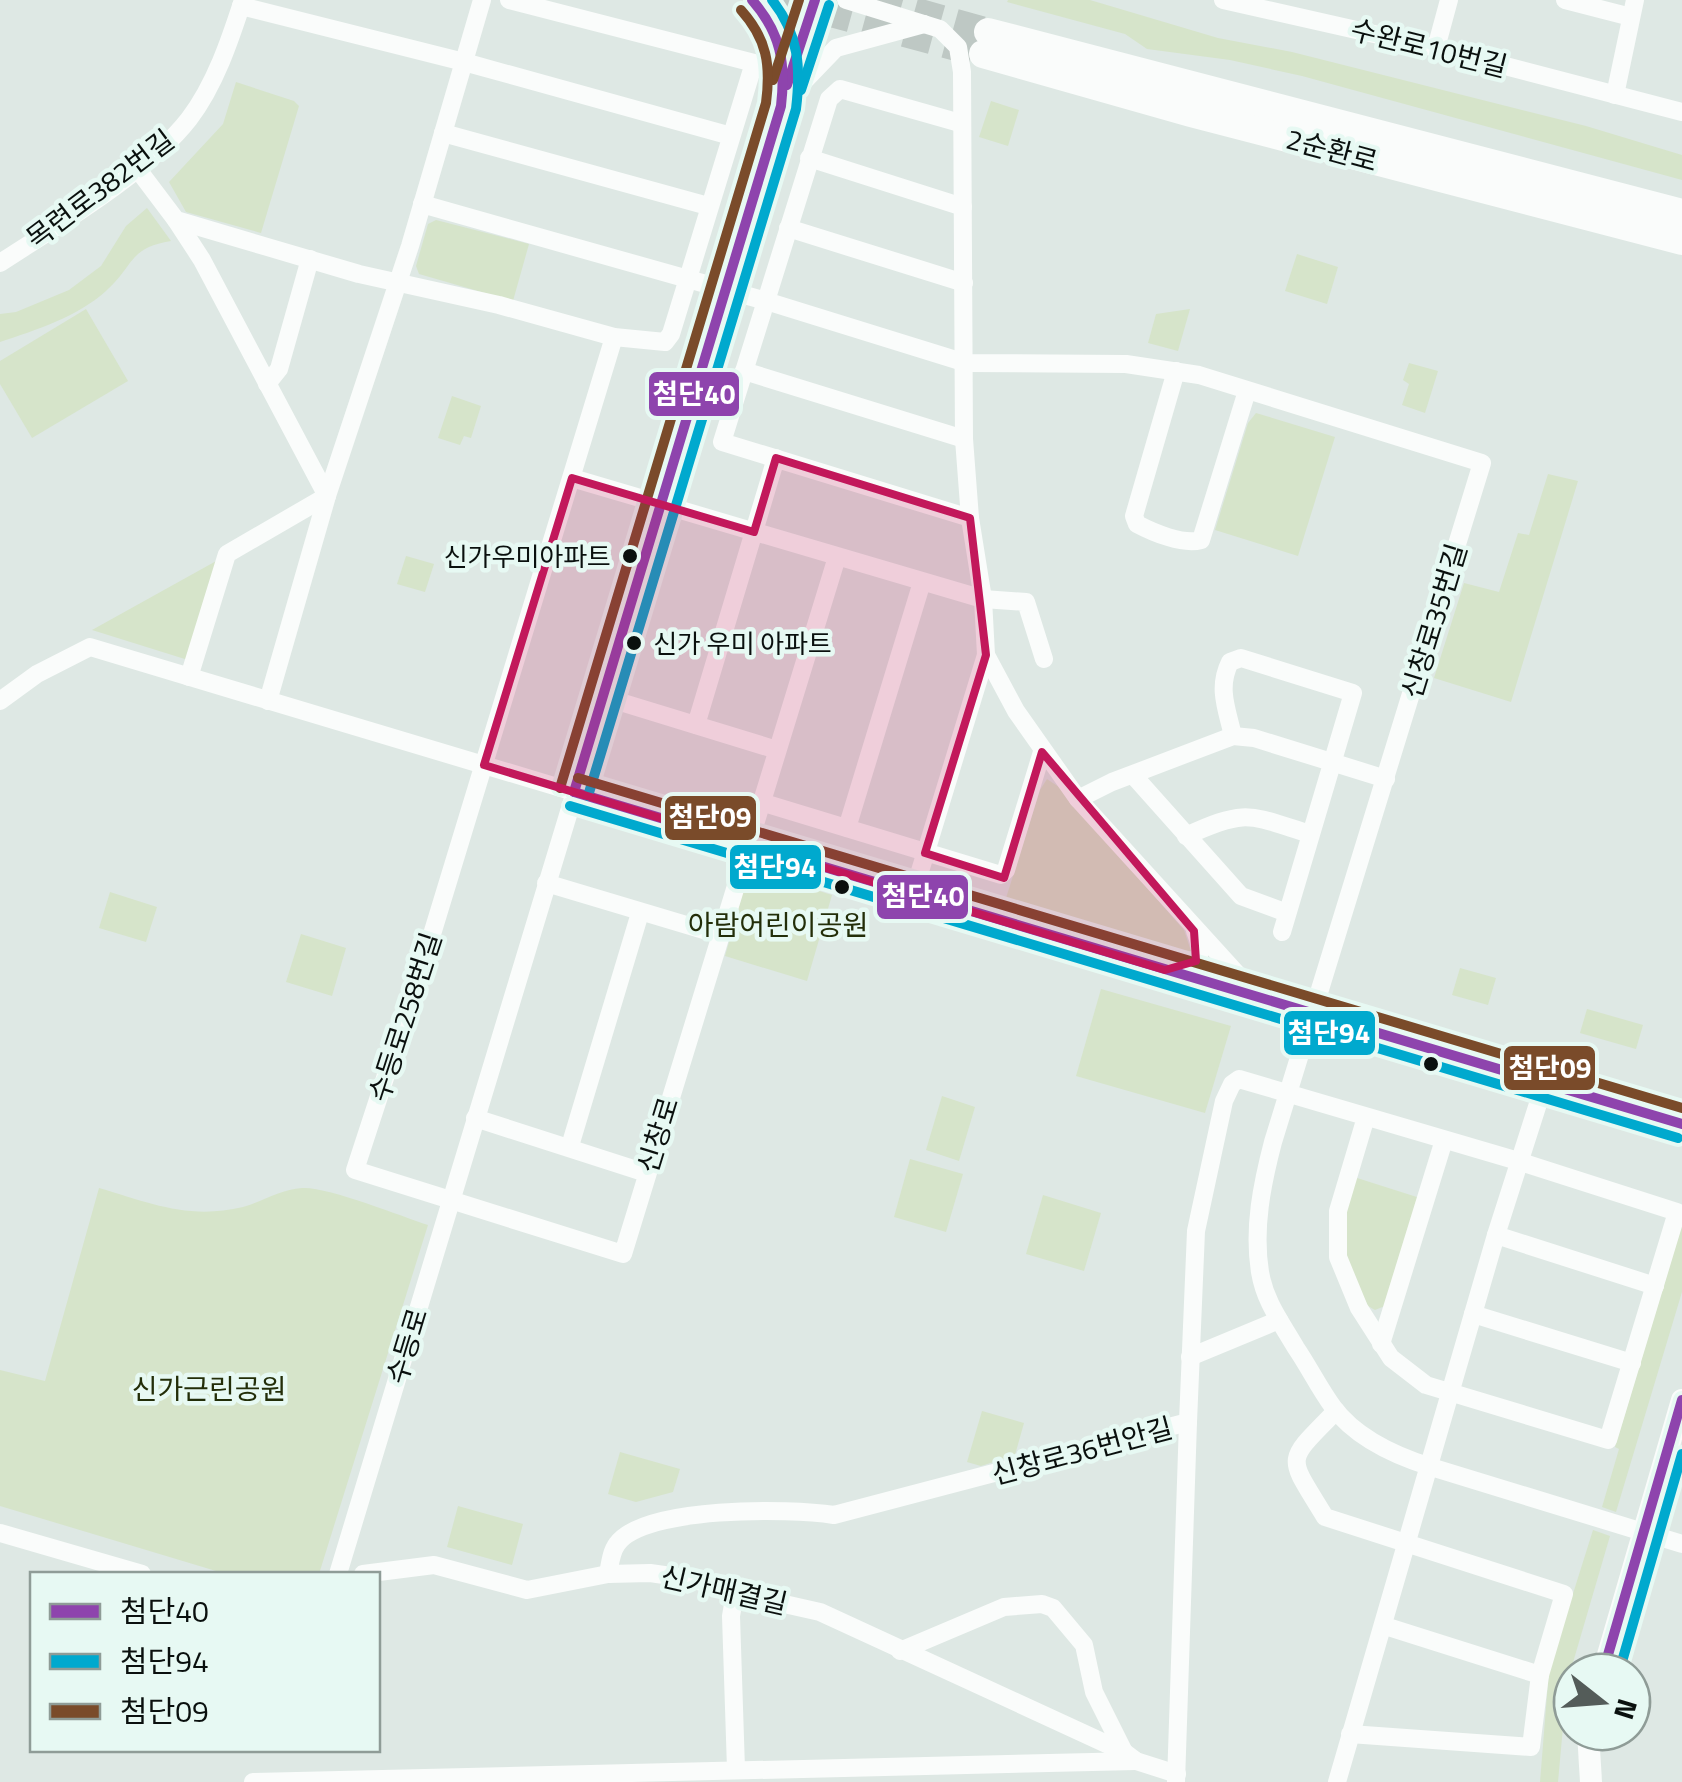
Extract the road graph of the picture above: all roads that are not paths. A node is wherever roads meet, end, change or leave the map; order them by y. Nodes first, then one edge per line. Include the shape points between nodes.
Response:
1 (482, 0) edge
2 (509, 0) edge
3 (752, 0) edge
4 (815, 0) edge
5 (846, 0) edge
6 (900, 0) edge
7 (1222, 0) edge
8 (1449, 0) edge
9 (1566, 0) edge
10 (1242, 2) edge
11 (242, 3) edge
12 (1633, 8) edge
13 (924, 24) junction
14 (1436, 48) junction
15 (464, 62) junction
16 (1225, 94) junction
17 (1614, 95) junction
18 (780, 106) junction
19 (1682, 112) edge
20 (1192, 113) junction
21 (960, 123) junction
22 (443, 133) junction
23 (731, 136) junction
24 (809, 158) junction
25 (136, 167) junction
26 (1682, 197) edge
27 (422, 204) junction
28 (708, 206) junction
29 (964, 206) junction
30 (1682, 213) edge
31 (176, 220) junction
32 (788, 228) junction
33 (1682, 241) edge
34 (1682, 258) edge
35 (310, 259) junction
36 (0, 263) edge
37 (687, 278) junction
38 (398, 282) junction
39 (964, 283) junction
40 (726, 290) junction
41 (766, 301) junction
42 (614, 337) junction
43 (966, 363) junction
44 (744, 370) junction
45 (1176, 371) junction
46 (267, 384) junction
47 (1247, 390) junction
48 (964, 438) junction
49 (776, 458) junction
50 (572, 478) junction
51 (327, 496) junction
52 (662, 504) junction
53 (970, 518) junction
54 (754, 532) junction
55 (837, 557) junction
56 (922, 582) junction
57 (983, 599) junction
58 (986, 655) junction
59 (1044, 659) dead end
60 (189, 678) junction
61 (604, 698) junction
62 (0, 701) edge
63 (268, 701) junction
64 (696, 725) junction
65 (1233, 736) junction
66 (777, 750) junction
67 (1042, 752) junction
68 (1332, 763) junction
69 (484, 765) junction
70 (1133, 775) junction
71 (1386, 779) junction
72 (574, 792) junction
73 (1078, 799) junction
74 (761, 802) junction
75 (847, 828) junction
76 (1310, 834) junction
77 (1186, 836) junction
78 (748, 845) junction
79 (925, 853) junction
80 (546, 882) junction
81 (913, 894) junction
82 (640, 913) junction
83 (1287, 913) junction
84 (1194, 930) junction
85 (1282, 932) dead end
86 (720, 936) junction
87 (1166, 970) junction
88 (1259, 998) junction
89 (1314, 1015) junction
90 (1545, 1082) junction
91 (1288, 1092) junction
92 (1366, 1117) junction
93 (476, 1118) junction
94 (1682, 1124) edge
95 (1444, 1140) junction
96 (570, 1146) junction
97 (1518, 1160) junction
98 (646, 1173) junction
99 (452, 1202) junction
100 (1496, 1235) junction
101 (1654, 1286) junction
102 (1473, 1314) junction
103 (1279, 1320) junction
104 (1381, 1344) junction
105 (1190, 1357) junction
106 (1632, 1363) junction
107 (1450, 1393) junction
108 (1682, 1400) edge
109 (1336, 1411) junction
110 (1188, 1422) junction
111 (1430, 1468) junction
112 (1643, 1532) junction
113 (0, 1533) edge
114 (1408, 1543) junction
115 (1682, 1544) edge
116 (135, 1572) edge
117 (339, 1572) edge
118 (378, 1572) edge
119 (608, 1574) junction
120 (734, 1593) junction
121 (1385, 1626) junction
122 (900, 1651) junction
123 (1608, 1652) edge
124 (1540, 1675) junction
125 (1350, 1734) junction
126 (1589, 1752) edge
127 (1130, 1757) junction
128 (736, 1769) junction
129 (1177, 1778) edge
130 (253, 1782) edge
131 (1337, 1782) edge
132 (1591, 1782) edge

1 - 15 street
2 - 23 street via 754,63
3 - 18 street via 778,35 786,69
4 - 18 street, 수등로
5 - 13 street
6 - 13 street
7 - 10 street, 수완로10번길
8 - 14 street
9 - 12 street
10 - 14 street, 수완로10번길
11 - 15 street
11 - 25 street, 목련로382번길 via 212,82 190,117
12 - 17 street
13 - 18 street via 836,48
13 - 21 street via 958,47
14 - 17 street, 수완로10번길
15 - 22 street
15 - 23 street
16 - 20 highway, 2순환로 via 985,43
16 - 26 highway via 1292,98
16 - 30 highway, 2순환로
17 - 19 street, 수완로10번길
18 - 40 street, 수등로
20 - 33 highway, 2순환로
20 - 34 highway via 1270,143
21 - 24 street via 840,89 829,99
21 - 29 street
22 - 27 street
22 - 28 street
23 - 28 street
24 - 29 street
24 - 32 street
25 - 31 street
25 - 36 street, 목련로382번길
27 - 37 street, 신창로35번길
27 - 38 street
28 - 37 street
29 - 39 street
31 - 35 street
31 - 46 street
32 - 39 street
32 - 41 street
35 - 38 street
35 - 46 street via 279,369
37 - 40 street, 신창로35번길
37 - 42 street via 665,342
38 - 42 street
38 - 51 street
39 - 43 street
40 - 41 street, 신창로35번길
40 - 52 street, 수등로
41 - 43 street, 신창로35번길
41 - 44 street
42 - 50 street, 수등로258번길
43 - 45 street, 신창로35번길 via 1126,364
43 - 48 street
44 - 48 street
44 - 49 street via 722,442
45 - 47 street, 신창로35번길
45 - 47 street via 1134,516 1148,530 1192,542 1201,540
46 - 51 street
47 - 71 street, 신창로35번길 via 1482,463
48 - 53 street
49 - 53 street
49 - 54 street
50 - 52 street
50 - 69 street, 수등로258번길
51 - 60 street via 227,554
51 - 63 street
52 - 54 street
52 - 61 street, 수등로
53 - 57 street
54 - 55 street
54 - 64 street
55 - 56 street
55 - 66 street, 신창로
56 - 57 street
56 - 75 street
57 - 58 street
57 - 59 street via 1026,602
58 - 67 street
58 - 79 street
60 - 62 street via 90,647
60 - 63 street
61 - 64 street
61 - 72 street, 수등로
63 - 69 street
64 - 66 street
65 - 68 street
65 - 68 street via 1223,676 1240,658 1353,693
65 - 70 street
66 - 74 street, 신창로
67 - 73 street
67 - 79 street via 1006,870 994,875
68 - 71 street
68 - 76 street
69 - 72 street
69 - 99 street, 수등로258번길 via 354,1170
70 - 73 street
70 - 77 street
71 - 89 street, 신창로35번길
72 - 78 main road
72 - 80 street, 수등로
73 - 84 street
74 - 75 street
74 - 78 street, 신창로
75 - 79 street
76 - 77 street via 1239,816
76 - 83 street
77 - 83 street via 1242,896
78 - 81 main road
78 - 86 street, 신창로
79 - 81 street
80 - 82 street
80 - 93 street, 수등로
81 - 87 main road
82 - 86 street
82 - 96 street
83 - 85 street
84 - 87 street via 1202,946 1196,960
84 - 88 street
86 - 98 street, 신창로
87 - 88 main road
88 - 89 main road
89 - 90 main road
89 - 91 street, 신창로35번길
90 - 94 main road
90 - 97 street
91 - 92 street
91 - 103 street, 신창로35번길 via 1259,1200 1260,1270
91 - 105 street, 신창로36번안길 via 1239,1080 1227,1091 1196,1231
92 - 95 street
92 - 104 street via 1338,1210 1338,1257
93 - 96 street
93 - 99 street, 수등로
95 - 97 street
95 - 104 street
96 - 98 street
97 - 100 street
97 - 101 street via 1678,1212
98 - 99 street, 신창로 via 623,1254
99 - 117 street, 수등로
100 - 101 street
100 - 102 street
101 - 106 street
102 - 106 street
102 - 107 street
103 - 105 street
103 - 109 street, 신창로35번길
104 - 107 street via 1406,1371
105 - 110 street, 신창로36번안길
106 - 107 street via 1608,1440
107 - 111 street
108 - 112 main road
109 - 111 street via 1391,1452
109 - 114 street via 1298,1450 1295,1468 1325,1517
110 - 119 street, 신창로36번안길 via 834,1515 726,1510 655,1523 614,1547
110 - 129 street, 신가매결길
111 - 112 street
111 - 114 street
112 - 115 street
112 - 123 main road
113 - 116 street
114 - 121 street
114 - 124 street via 1564,1594
118 - 119 street, 신가매결길 via 434,1564 527,1590
119 - 120 street, 신가매결길 via 692,1579
120 - 122 street, 신가매결길 via 820,1612
120 - 128 street
121 - 124 street
121 - 125 street
122 - 127 street, 신가매결길
122 - 127 street via 1004,1607 1052,1608 1084,1645 1094,1692
124 - 125 street via 1531,1748
125 - 131 street
126 - 132 main road
127 - 128 street, 신가매결길
127 - 129 street, 신가매결길
128 - 130 street, 신가매결길

